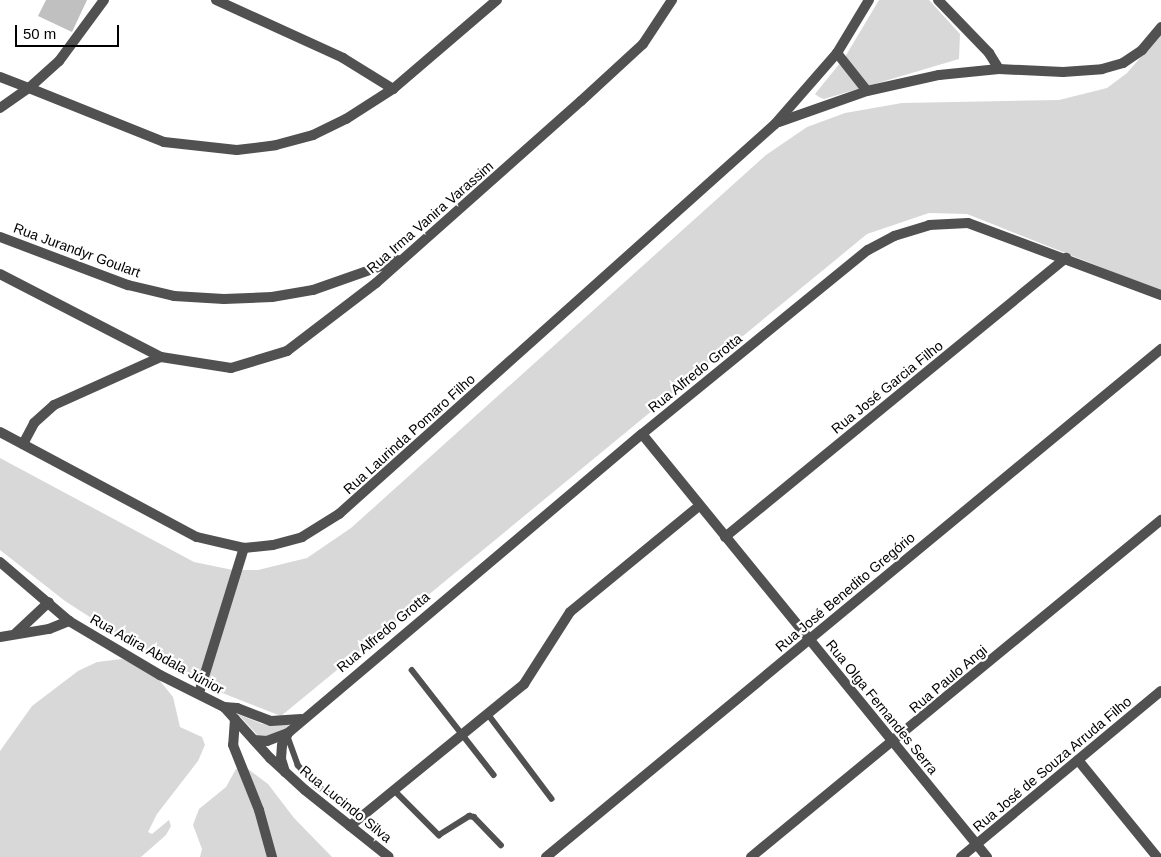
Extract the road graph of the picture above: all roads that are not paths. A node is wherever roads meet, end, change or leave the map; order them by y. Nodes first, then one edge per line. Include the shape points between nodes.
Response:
1 (104, 0) edge
2 (216, 0) edge
3 (497, 0) edge
4 (672, 0) edge
5 (869, 0) edge
6 (938, 0) edge
7 (1161, 27) edge
8 (837, 53) junction
9 (999, 69) junction
10 (0, 77) edge
11 (29, 88) junction
12 (393, 89) junction
13 (868, 90) junction
14 (0, 108) edge
15 (776, 124) junction
16 (0, 237) edge
17 (408, 256) junction
18 (1066, 258) junction
19 (0, 274) edge
20 (1161, 295) edge
21 (1161, 349) edge
22 (161, 357) junction
23 (0, 432) edge
24 (642, 434) junction
25 (23, 444) junction
26 (699, 506) junction
27 (1161, 520) edge
28 (725, 537) junction
29 (244, 548) junction
30 (0, 562) edge
31 (48, 602) junction
32 (69, 621) junction
33 (16, 633) junction
34 (0, 637) edge
35 (810, 639) junction
36 (412, 670) dead end
37 (1161, 691) edge
38 (199, 694) junction
39 (224, 707) junction
40 (488, 714) junction
41 (235, 719) junction
42 (301, 719) junction
43 (288, 733) junction
44 (463, 735) junction
45 (254, 740) junction
46 (892, 743) junction
47 (270, 758) joint
48 (1078, 760) junction
49 (285, 772) junction
50 (494, 775) dead end
51 (394, 790) junction
52 (552, 799) dead end
53 (362, 816) junction
54 (350, 826) junction
55 (976, 844) junction
56 (501, 845) dead end
57 (272, 857) edge
58 (390, 857) edge
59 (546, 857) edge
60 (751, 857) edge
61 (961, 857) edge
62 (987, 857) edge
63 (1157, 857) edge

1 - 11 street via 59,62
2 - 12 street via 343,58
3 - 12 street
4 - 17 street, Rua Irma Vanira Varassim via 643,44
5 - 8 street, Rua Laurinda Pomaro Filho
6 - 9 street via 989,53
7 - 9 street, Rua Laurinda Pomaro Filho via 1142,50 1123,63 1102,69 1063,72
8 - 13 street
8 - 15 street, Rua Laurinda Pomaro Filho
9 - 13 street, Rua Laurinda Pomaro Filho via 939,75
10 - 11 street
11 - 12 street via 164,142 237,150 276,145 313,135
11 - 14 street
13 - 15 street, Rua Laurinda Pomaro Filho
15 - 29 street, Rua Laurinda Pomaro Filho via 339,514 302,537
16 - 17 street, Rua Jurandyr Goulart via 128,285 174,296 224,299 272,297 313,290 367,274
17 - 22 street, Rua Irma Vanira Varassim via 286,351 230,368
18 - 20 street, Rua Alfredo Grotta
18 - 24 street, Rua Alfredo Grotta via 968,222 948,222 894,236 868,250
18 - 28 street, Rua José Garcia Filho
19 - 22 street, Rua Irma Vanira Varassim
21 - 35 street, Rua José Benedito Gregório
22 - 25 street via 54,405 34,423
23 - 25 street, Rua Laurinda Pomaro Filho
24 - 26 street, Rua Olga Fernandes Serra
24 - 42 street, Rua Alfredo Grotta
25 - 29 street, Rua Laurinda Pomaro Filho via 197,537
26 - 28 street, Rua Olga Fernandes Serra
26 - 40 street via 570,612 524,684
27 - 46 street, Rua Paulo Angi
28 - 35 street, Rua Olga Fernandes Serra
29 - 38 street
30 - 31 street, Rua Adira Abdala Júnior
31 - 32 street, Rua Adira Abdala Júnior
31 - 33 street
32 - 33 street via 49,629
32 - 38 street, Rua Adira Abdala Júnior via 160,675
33 - 34 street
35 - 46 street, Rua Olga Fernandes Serra
35 - 59 street, Rua José Benedito Gregório
36 - 44 lane
37 - 48 street, Rua José de Souza Arruda Filho
38 - 39 street, Rua Adira Abdala Júnior
39 - 41 street, Rua Adira Abdala Júnior
39 - 42 street via 237,708 271,721
40 - 44 street
40 - 52 lane
41 - 45 street, Rua Adira Abdala Júnior
41 - 57 street via 233,745 259,810
42 - 43 street, Rua Alfredo Grotta
43 - 45 street, Rua Alfredo Grotta via 266,741
43 - 49 street, Rua Lucindo Silva via 282,745 281,759
43 - 53 lane via 291,752 298,765 316,785
44 - 50 lane
44 - 51 street
45 - 47 street, Rua Adira Abdala Júnior
46 - 55 street, Rua Olga Fernandes Serra
46 - 60 street, Rua Paulo Angi
47 - 49 street, Rua Lucindo Silva
48 - 55 street, Rua José de Souza Arruda Filho
48 - 63 street
49 - 54 street, Rua Lucindo Silva
51 - 53 street
51 - 56 lane via 439,835 469,816 474,817
53 - 54 street
54 - 58 street, Rua Lucindo Silva
55 - 61 street, Rua José de Souza Arruda Filho
55 - 62 street, Rua Olga Fernandes Serra

